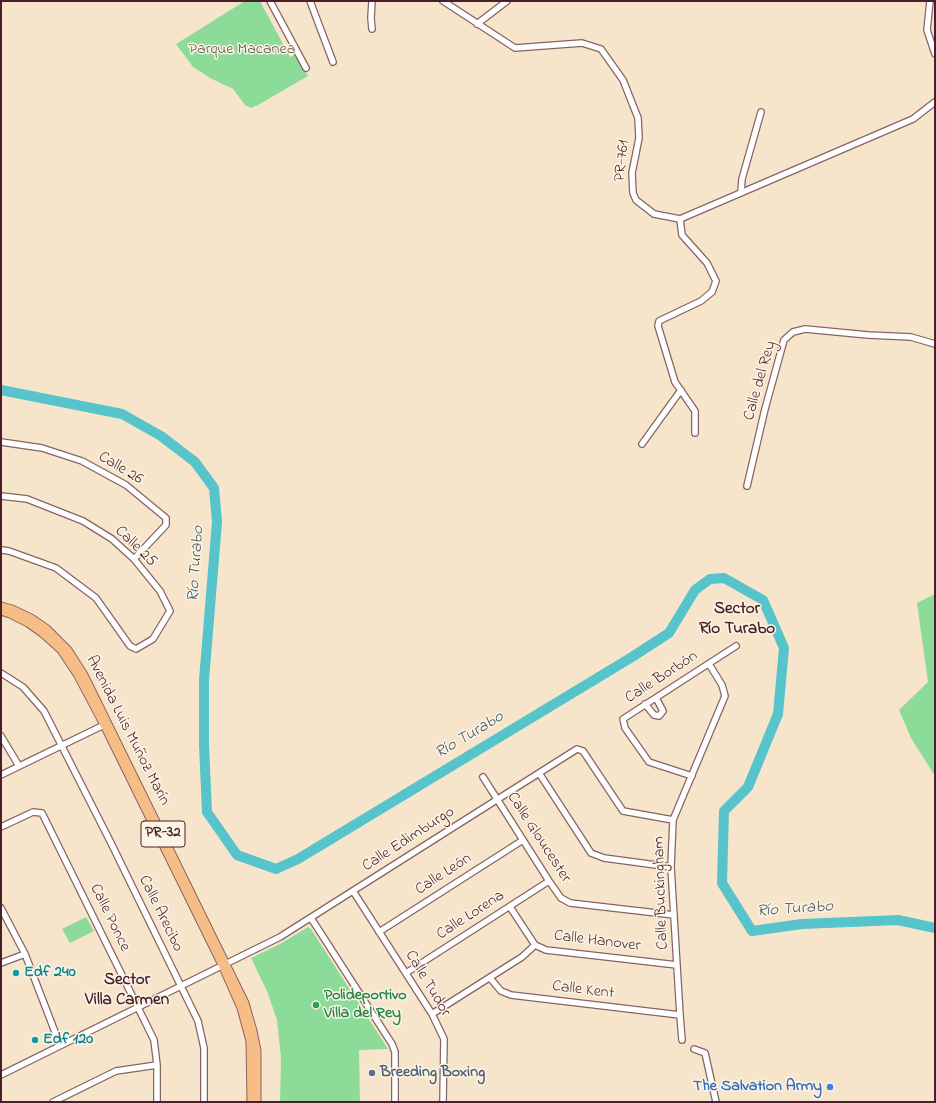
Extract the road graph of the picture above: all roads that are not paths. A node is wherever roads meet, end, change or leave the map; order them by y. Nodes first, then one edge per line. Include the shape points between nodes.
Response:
1 (270, 1) edge
2 (310, 1) edge
3 (372, 1) edge
4 (443, 1) edge
5 (507, 1) edge
6 (930, 1) edge
7 (477, 24) junction
8 (372, 29) dead end
9 (935, 54) edge
10 (333, 62) dead end
11 (306, 68) dead end
12 (935, 102) edge
13 (761, 112) dead end
14 (741, 193) junction
15 (680, 219) junction
16 (935, 344) edge
17 (681, 390) junction
18 (695, 433) dead end
19 (1, 442) edge
20 (642, 444) dead end
21 (747, 486) dead end
22 (1, 496) edge
23 (1, 550) edge
24 (134, 560) junction
25 (1, 606) edge
26 (1, 611) edge
27 (736, 646) dead end
28 (709, 664) junction
29 (1, 673) edge
30 (656, 698) junction
31 (645, 704) junction
32 (106, 724) junction
33 (1, 736) edge
34 (61, 745) junction
35 (19, 766) junction
36 (539, 773) junction
37 (1, 775) edge
38 (692, 776) junction
39 (483, 777) dead end
40 (497, 799) junction
41 (673, 820) junction
42 (1, 827) edge
43 (523, 840) junction
44 (671, 867) junction
45 (550, 881) junction
46 (353, 891) junction
47 (510, 907) junction
48 (1, 908) edge
49 (674, 916) junction
50 (311, 918) junction
51 (379, 932) junction
52 (535, 945) junction
53 (25, 954) junction
54 (1, 963) edge
55 (224, 964) junction
56 (677, 965) junction
57 (406, 973) junction
58 (490, 978) junction
59 (181, 986) junction
60 (138, 1007) junction
61 (432, 1014) junction
62 (680, 1016) junction
63 (682, 1040) dead end
64 (60, 1045) junction
65 (694, 1049) dead end
66 (157, 1065) junction
67 (1, 1074) edge
68 (53, 1102) edge
69 (157, 1102) edge
70 (204, 1102) edge
71 (251, 1102) edge
72 (257, 1102) edge
73 (395, 1102) edge
74 (443, 1102) edge
75 (716, 1102) edge

1 - 11 street
2 - 10 street
3 - 8 street
4 - 7 street, PR-761 / PR-761
5 - 7 street
6 - 9 street via 927,30
7 - 15 street, PR-761 / PR-761 via 515,48 582,43 601,49 623,80 638,118 639,138 632,174 636,200 654,214
12 - 14 street via 913,119
13 - 14 street via 742,179
14 - 15 street
15 - 17 street via 682,235 707,263 716,281 712,292 702,301 659,321 658,326 675,382
16 - 21 street, Calle del Rey via 911,337 805,329 793,332 784,340
17 - 18 street via 695,411
17 - 20 street
19 - 24 street, Calle 26 via 42,448 82,462 126,485 166,518 166,525
22 - 24 street, Calle 25 via 27,499 83,521 112,539
23 - 24 street, Calle 25 via 56,568 96,598 130,646 136,649 153,639 170,611 160,592
25 - 32 main road, Avenida Luis Muñoz Marín / PR-32 via 31,618 62,644 78,665
26 - 32 main road, Avenida Luis Muñoz Marín / PR-32 via 28,623 60,650 78,674
27 - 28 street, Calle Borbón
28 - 30 street, Calle Borbón
28 - 38 street, Calle Buckingham via 722,685 725,696
29 - 34 street, Calle Arecibo via 23,687 44,711
30 - 31 street, Calle Borbón
30 - 31 street via 662,711 659,716 654,715
31 - 38 street, Calle Borbón via 623,719 625,728 649,762
32 - 34 street
32 - 55 main road, Avenida Luis Muñoz Marín / PR-32
33 - 35 street
34 - 35 street
34 - 59 street, Calle Arecibo
35 - 37 street
36 - 40 street, Calle Edimburgo
36 - 41 street, Calle Edimburgo via 573,750 584,751 623,811
36 - 44 street via 591,853 604,858
38 - 41 street, Calle Buckingham
39 - 40 street, Calle Gloucester
40 - 43 street, Calle Gloucester
40 - 46 street, Calle Edimburgo
41 - 44 street, Calle Buckingham
42 - 60 street, Calle Ponce via 33,812 42,813
43 - 45 street, Calle Gloucester
43 - 51 street, Calle León
44 - 49 street, Calle Buckingham
45 - 47 street, Calle Lorena
45 - 49 street, Calle Gloucester via 561,898 570,903
46 - 50 street, Calle Edimburgo
46 - 51 street, Calle Tudor
47 - 52 street, Calle Hanover
47 - 57 street, Calle Lorena
48 - 53 street
49 - 56 street, Calle Buckingham
50 - 55 street, Calle Edimburgo via 280,938
50 - 73 street via 392,1044 395,1052
51 - 57 street, Calle Tudor
52 - 56 street, Calle Hanover via 546,950
52 - 58 street
53 - 54 street
53 - 64 street
55 - 59 street, Calle Edimburgo
55 - 71 main road, Avenida Luis Muñoz Marín / PR-32 via 242,1008 249,1034
55 - 72 main road, Avenida Luis Muñoz Marín / PR-32 via 245,1003 254,1031 257,1051
56 - 62 street, Calle Buckingham
57 - 61 street, Calle Tudor
58 - 61 street
58 - 62 street, Calle Kent via 501,991 511,995
59 - 60 street, Calle Edimburgo
59 - 70 street, Calle Arecibo via 198,1022 204,1048
60 - 64 street, Calle Edimburgo
60 - 66 street, Calle Ponce via 154,1040
61 - 74 street, Calle Tudor via 444,1039
62 - 63 street, Calle Buckingham
64 - 67 street, Calle Edimburgo
65 - 75 street via 704,1054
66 - 68 street via 116,1071
66 - 69 street, Calle Ponce

